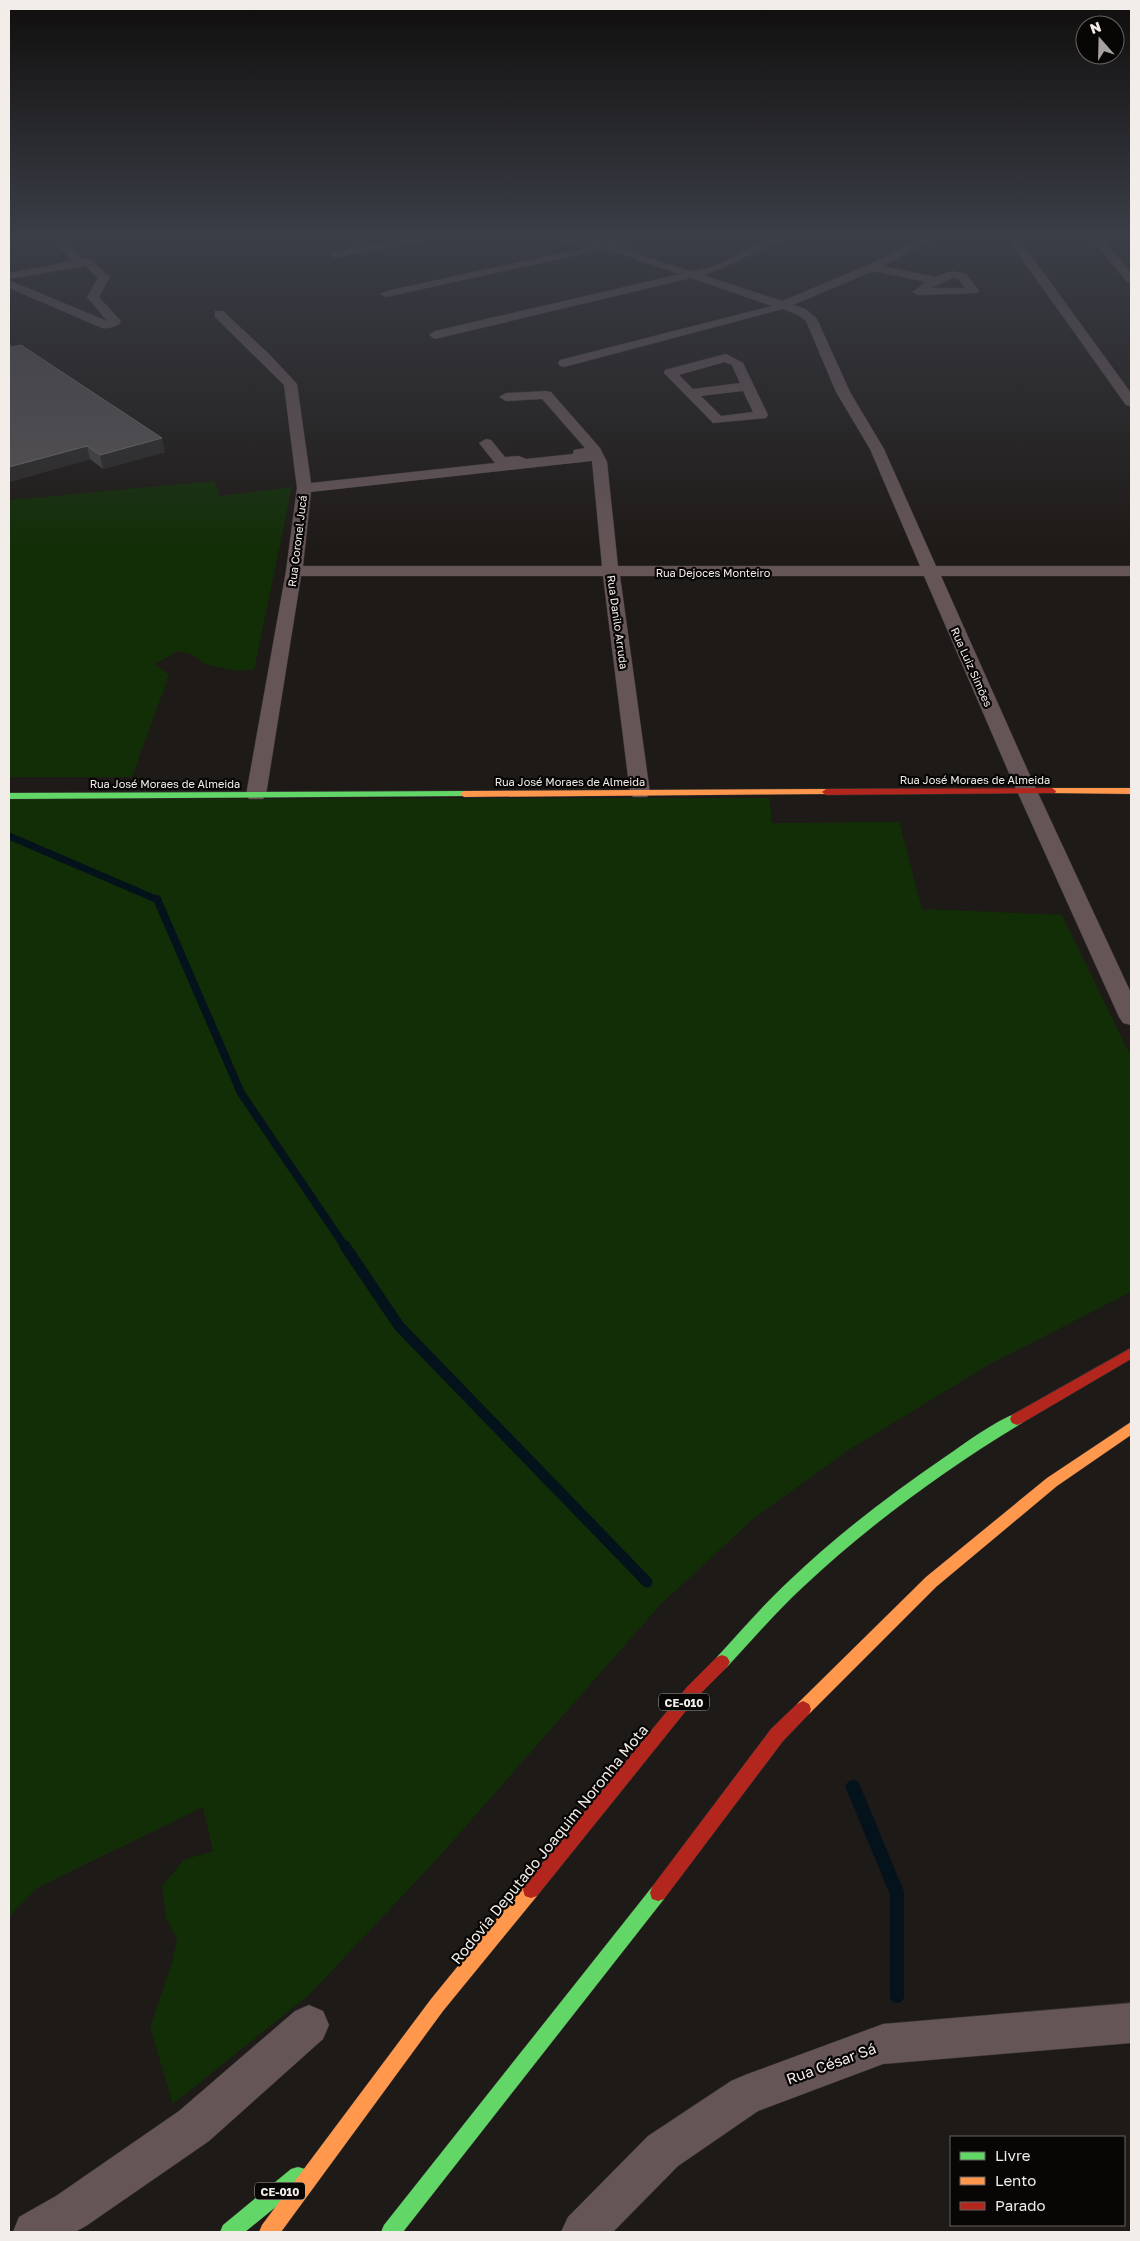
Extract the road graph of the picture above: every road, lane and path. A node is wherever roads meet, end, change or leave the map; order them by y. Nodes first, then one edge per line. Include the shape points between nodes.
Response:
1 (247, 340) edge
2 (653, 340) joint
3 (820, 340) edge
4 (1087, 340) edge
5 (670, 348) dead end
6 (687, 356) dead end
7 (564, 362) dead end
8 (704, 364) junction
9 (748, 386) junction
10 (690, 393) junction
11 (506, 397) dead end
12 (1131, 402) edge
13 (486, 443) dead end
14 (596, 454) junction
15 (304, 488) junction
16 (294, 571) junction
17 (929, 571) junction
18 (1131, 571) edge
19 (611, 572) junction
20 (1131, 779) edge
21 (9, 784) edge
22 (1025, 785) junction
23 (640, 787) junction
24 (257, 789) junction
25 (1131, 791) edge
26 (9, 796) edge
27 (1131, 1017) edge
28 (1131, 1353) edge
29 (1131, 1428) edge
30 (1131, 2023) edge
31 (309, 2025) dead end
32 (330, 2150) junction
33 (34, 2232) edge
34 (230, 2232) edge
35 (269, 2232) edge
36 (392, 2232) edge
37 (583, 2232) edge

1 - 15 street, Rua Coronel Jucá via 290,384
2 - 5 street
2 - 7 street
3 - 17 street, Rua Luiz Simões via 843,392 877,449
4 - 12 street
6 - 8 street
8 - 9 street via 726,358 737,363
8 - 10 street via 670,373
9 - 10 street
9 - 10 street via 761,415 718,420
11 - 14 street via 544,394
13 - 14 street via 498,459 507,462
14 - 15 street
14 - 19 street, Rua Danilo Arruda via 600,462
15 - 16 street, Rua Coronel Jucá
16 - 19 street, Rua Dejoces Monteiro
16 - 24 street, Rua Coronel Jucá
17 - 18 street, Rua Dejoces Monteiro
17 - 19 street, Rua Dejoces Monteiro
17 - 22 street, Rua Luiz Simões
19 - 23 street, Rua Danilo Arruda
20 - 22 main road, Rua José Moraes de Almeida
21 - 24 main road, Rua José Moraes de Almeida
22 - 23 main road, Rua José Moraes de Almeida
22 - 25 main road, Rua José Moraes de Almeida
22 - 27 street, Rua Luiz Simões
23 - 24 main road, Rua José Moraes de Almeida
24 - 26 main road, Rua José Moraes de Almeida
28 - 32 main road, Rodovia Deputado Joaquim Noronha Mota / CE-010 via 986,1436 890,1506 808,1574 692,1692 437,2005
29 - 36 main road via 1052,1482 931,1582 777,1735
30 - 37 street, Rua César Sá via 883,2044 745,2094 663,2151
31 - 33 street via 194,2126 71,2211
32 - 34 main road, CE-010
32 - 35 main road

